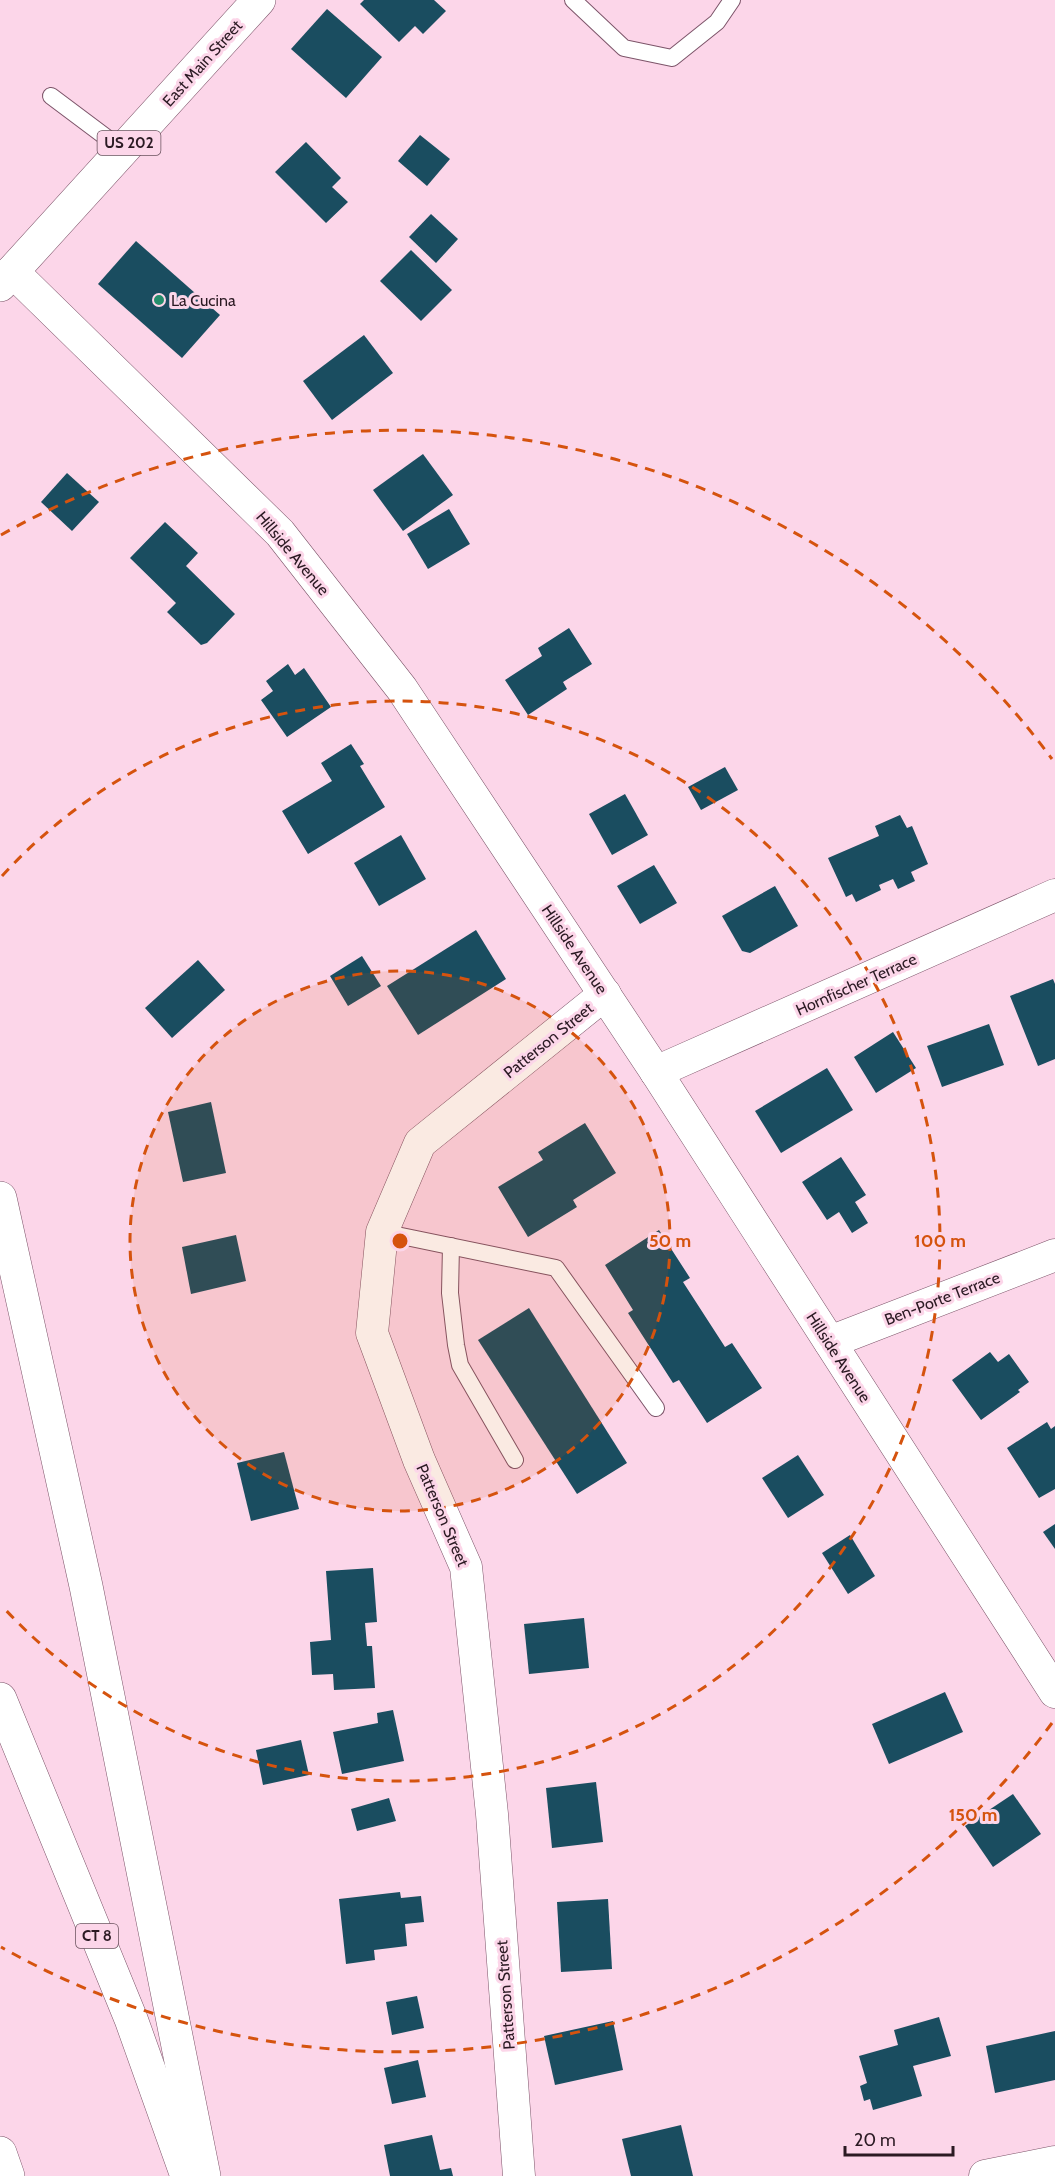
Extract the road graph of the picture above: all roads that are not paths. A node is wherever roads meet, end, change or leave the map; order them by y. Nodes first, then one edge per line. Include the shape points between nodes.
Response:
1 (259, 0) edge
2 (573, 0) edge
3 (732, 0) edge
4 (51, 96) dead end
5 (123, 150) junction
6 (6, 278) edge
7 (1055, 895) edge
8 (606, 994) junction
9 (656, 1072) junction
10 (0, 1198) edge
11 (382, 1232) junction
12 (451, 1246) junction
13 (1055, 1255) edge
14 (830, 1342) junction
15 (656, 1408) dead end
16 (515, 1460) dead end
17 (1055, 1692) edge
18 (0, 1699) edge
19 (0, 2153) edge
20 (1055, 2162) edge
21 (8, 2176) edge
22 (187, 2176) edge
23 (204, 2176) edge
24 (519, 2176) edge
25 (985, 2176) edge

1 - 5 highway, East Main Street / US 202
2 - 3 lane via 624,48 672,58 717,22
4 - 5 lane
5 - 6 highway, East Main Street / US 202
6 - 8 street, Hillside Avenue via 280,533 402,689
7 - 9 street, Hornfischer Terrace
8 - 9 street, Hillside Avenue
8 - 11 street, Patterson Street via 420,1143
9 - 14 street, Hillside Avenue
10 - 23 highway via 86,1586
11 - 12 lane
11 - 24 street, Patterson Street via 372,1333 419,1460 466,1567 492,1814
12 - 15 lane via 556,1268
12 - 16 lane via 450,1293 460,1365
13 - 14 street, Ben-Porte Terrace
14 - 17 street, Hillside Avenue
18 - 22 highway, CT 8 via 131,2019
19 - 21 highway
20 - 25 street

